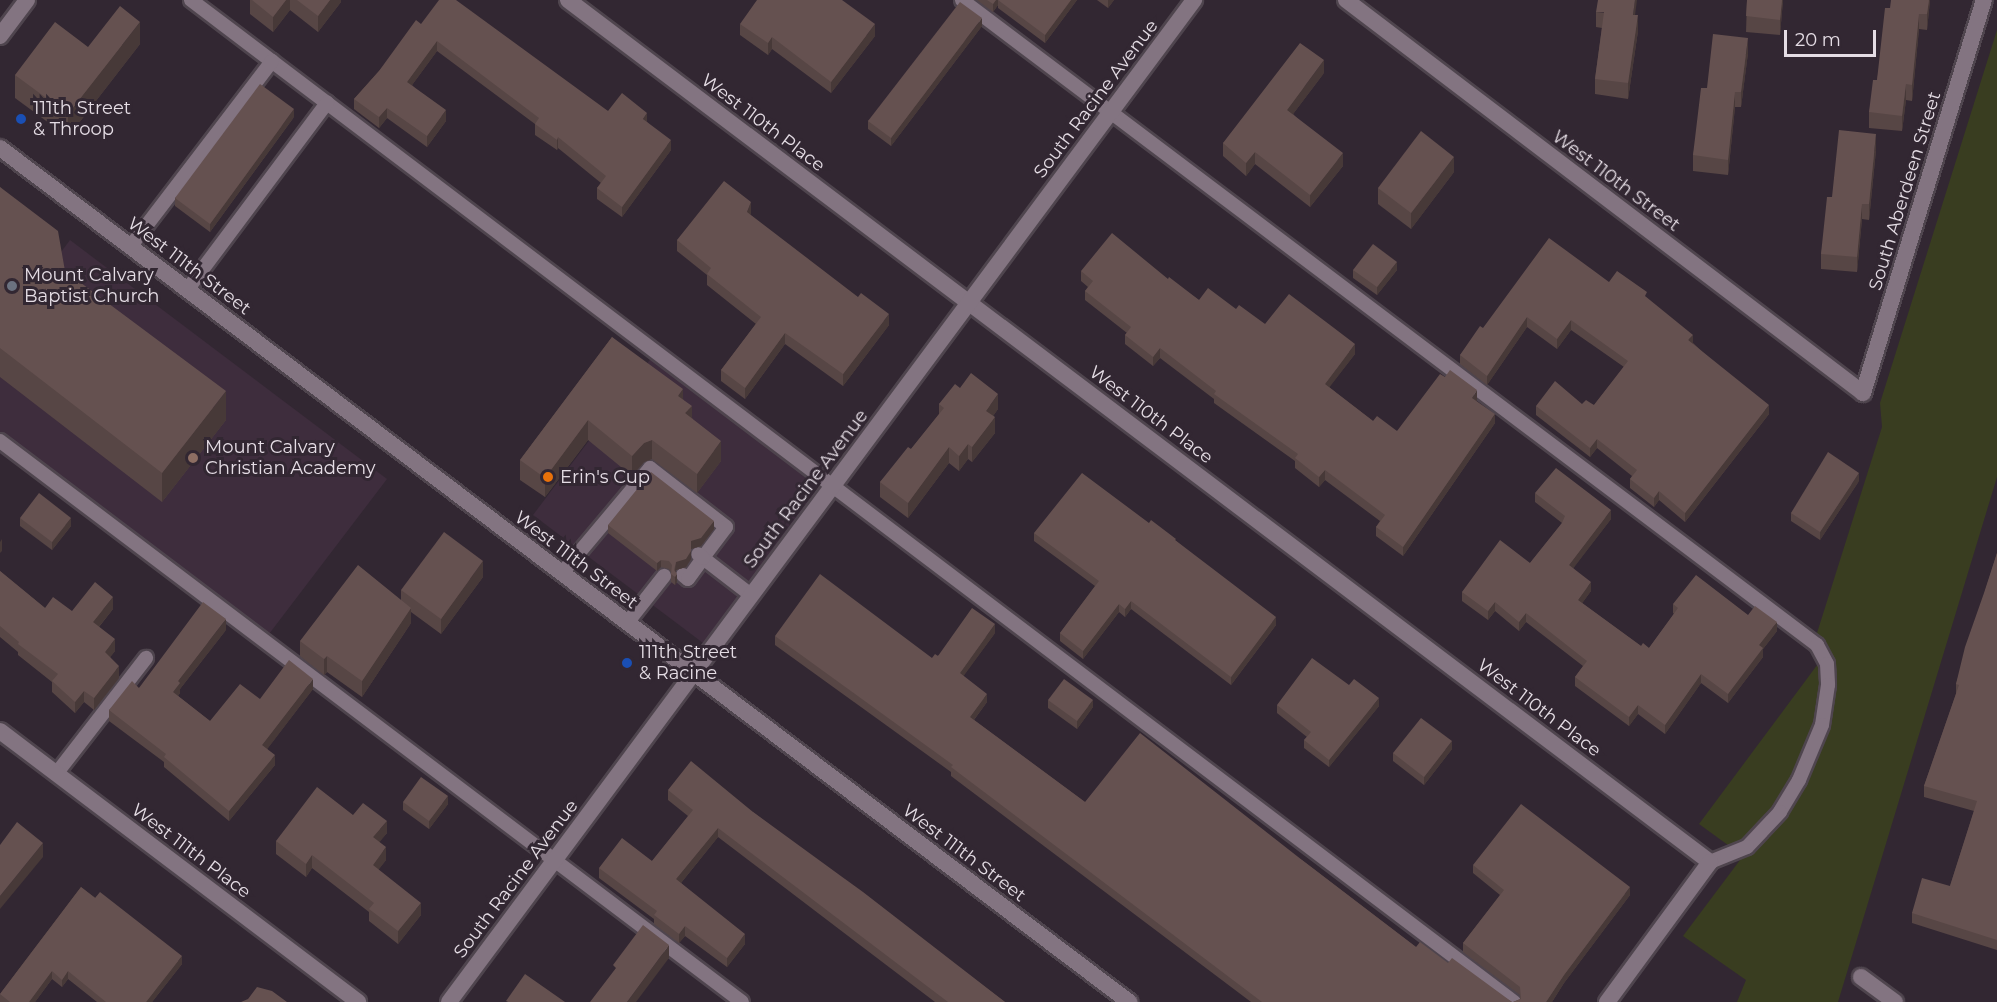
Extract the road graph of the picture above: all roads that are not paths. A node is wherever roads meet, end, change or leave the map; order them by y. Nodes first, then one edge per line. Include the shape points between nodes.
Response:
1 (27, 0) edge
2 (191, 0) edge
3 (568, 0) edge
4 (962, 0) edge
5 (1194, 0) edge
6 (1346, 0) edge
7 (1984, 0) edge
8 (0, 36) edge
9 (272, 61) junction
10 (327, 103) junction
11 (1111, 112) junction
12 (0, 148) edge
13 (130, 247) junction
14 (187, 290) junction
15 (969, 302) junction
16 (1863, 393) joint
17 (0, 441) edge
18 (832, 486) junction
19 (701, 556) junction
20 (562, 573) junction
21 (683, 575) dead end
22 (664, 576) dead end
23 (751, 595) junction
24 (627, 623) junction
25 (146, 658) dead end
26 (694, 673) junction
27 (0, 731) edge
28 (56, 774) junction
29 (554, 860) junction
30 (1710, 862) junction
31 (1861, 976) dead end
32 (358, 1002) edge
33 (449, 1002) edge
34 (742, 1002) edge
35 (1129, 1002) edge
36 (1514, 1002) edge
37 (1607, 1002) edge
38 (1895, 1002) edge

1 - 8 street
2 - 9 lane
3 - 15 street, West 110th Place
4 - 11 lane
5 - 11 street, South Racine Avenue
6 - 16 street, West 110th Street
7 - 16 street, South Aberdeen Street
9 - 10 lane
9 - 13 lane
10 - 14 lane
10 - 18 lane
11 - 15 street, South Racine Avenue
11 - 30 lane via 1817,645 1827,664 1828,685 1822,725 1799,780 1780,812 1747,847
12 - 13 street, West 111th Street
13 - 14 street, West 111th Street
14 - 20 street, West 111th Street
15 - 18 street, South Racine Avenue
15 - 30 street, West 110th Place
17 - 29 lane
18 - 23 street, South Racine Avenue
18 - 36 lane
19 - 20 lane via 726,527 650,468 612,521
19 - 21 lane via 688,579
19 - 23 lane
20 - 24 street, West 111th Street
22 - 24 lane
23 - 26 street, South Racine Avenue
24 - 26 street, West 111th Street
25 - 28 lane
26 - 29 street, South Racine Avenue
26 - 35 street, West 111th Street
27 - 28 street, West 111th Place
28 - 32 street, West 111th Place
29 - 33 street, South Racine Avenue
29 - 34 lane
30 - 37 street
31 - 38 street

